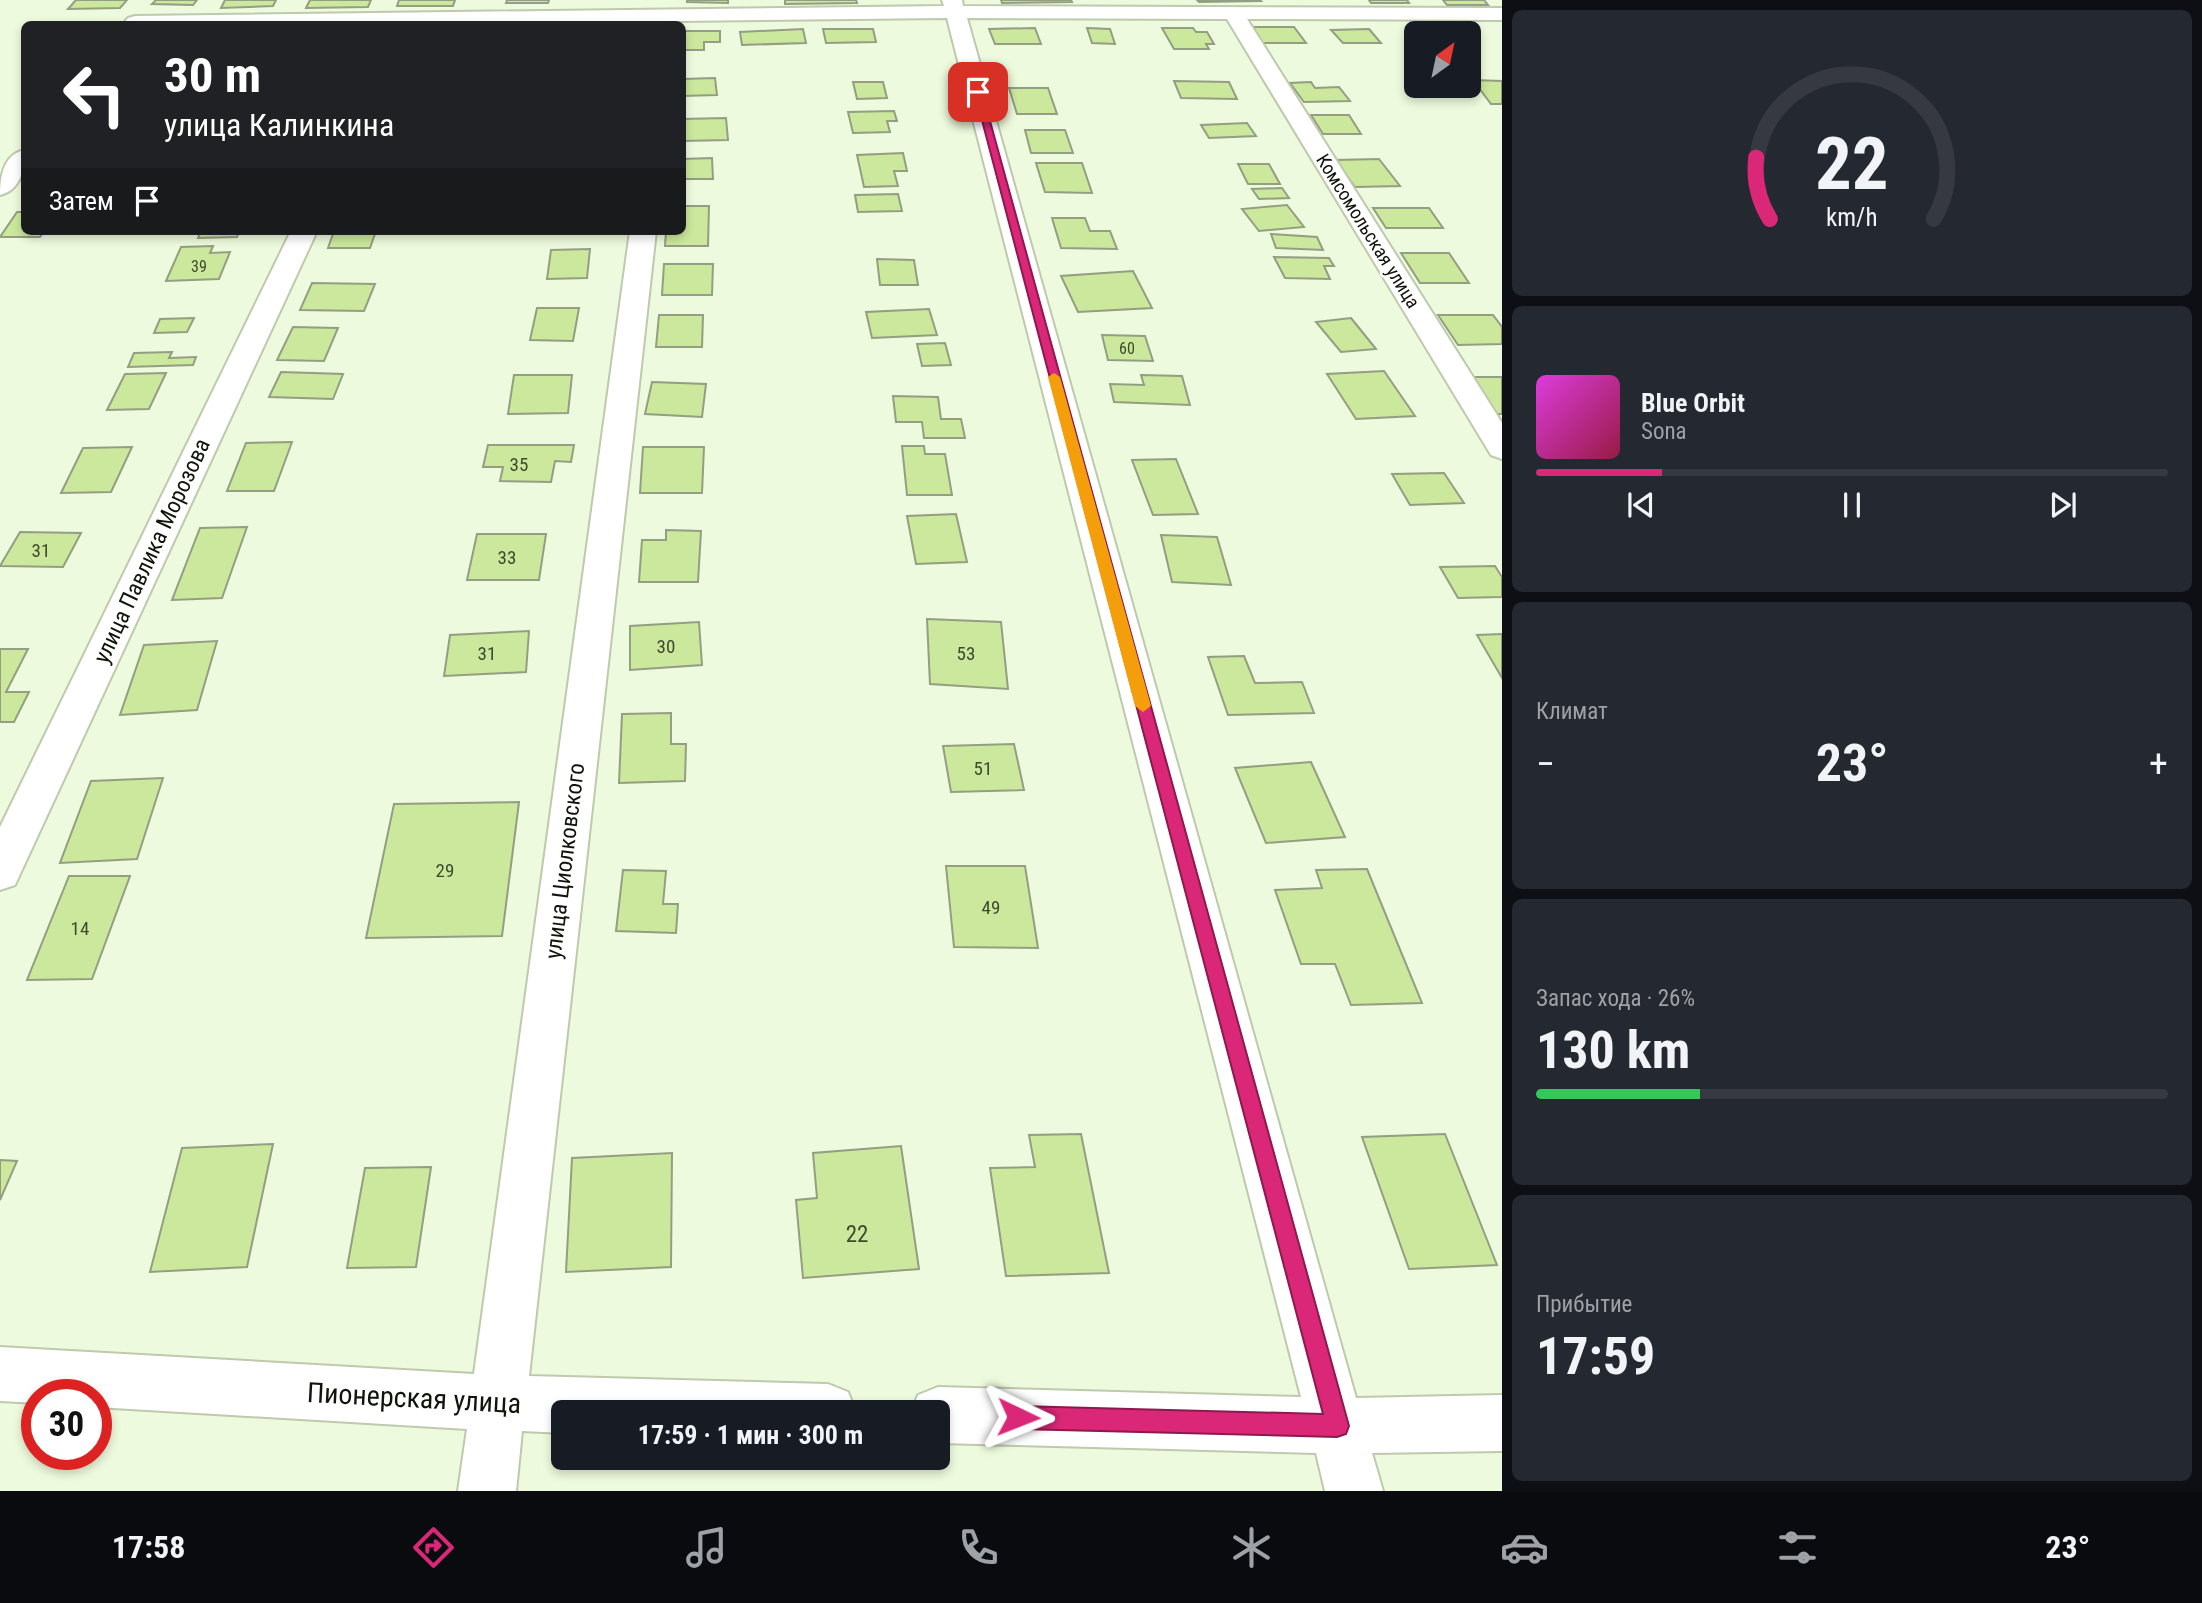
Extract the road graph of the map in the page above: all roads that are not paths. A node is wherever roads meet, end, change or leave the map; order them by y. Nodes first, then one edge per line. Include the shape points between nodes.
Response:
1 (954, 6) edge
2 (1234, 14) junction
3 (670, 19) edge
4 (404, 21) edge
5 (1498, 22) edge
6 (21, 162) edge
7 (0, 188) edge
8 (302, 235) edge
9 (643, 235) edge
10 (1502, 448) edge
11 (0, 871) edge
12 (0, 1374) edge
13 (498, 1404) junction
14 (551, 1405) edge
15 (950, 1415) edge
16 (1502, 1423) edge
17 (1337, 1426) junction
18 (487, 1491) edge
19 (1354, 1491) edge

1 - 2 street
1 - 3 street
1 - 17 street
2 - 5 street via 1478,14
2 - 10 street, Комсомольская улица
3 - 4 street
6 - 7 street
8 - 11 street, улица Павлика Морозова
9 - 13 street, улица Циолковского
12 - 13 street, Пионерская улица
13 - 14 street, Пионерская улица
13 - 18 street, улица Циолковского
15 - 17 street
16 - 17 street
17 - 19 street

